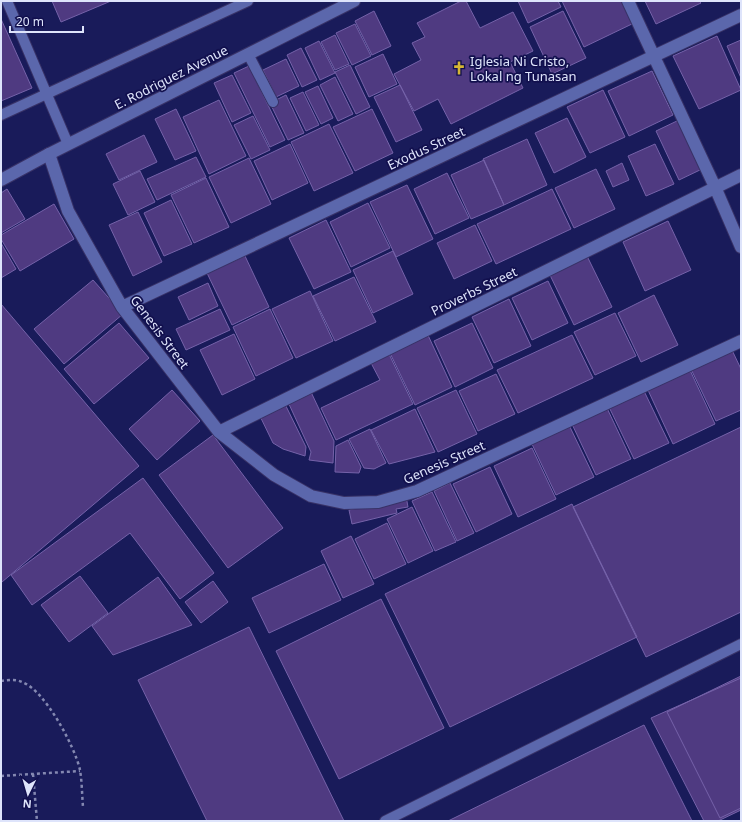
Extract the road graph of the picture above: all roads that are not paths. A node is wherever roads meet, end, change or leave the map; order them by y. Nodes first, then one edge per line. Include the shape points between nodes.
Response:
1 (7, 1) edge
2 (248, 1) edge
3 (354, 1) edge
4 (628, 1) edge
5 (741, 15) edge
6 (248, 54) junction
7 (654, 56) junction
8 (46, 94) junction
9 (273, 102) dead end
10 (1, 115) edge
11 (68, 144) junction
12 (48, 154) junction
13 (741, 175) edge
14 (1, 180) edge
15 (715, 187) junction
16 (741, 247) edge
17 (122, 307) junction
18 (741, 341) edge
19 (219, 432) junction
20 (741, 644) edge
21 (385, 821) edge

1 - 8 lane
2 - 8 lane
3 - 6 street, E. Rodriguez Avenue
4 - 7 street
5 - 7 street, Exodus Street
6 - 9 lane
6 - 11 street, E. Rodriguez Avenue
7 - 15 street
7 - 17 street, Exodus Street
8 - 10 lane
8 - 11 lane
11 - 12 street, E. Rodriguez Avenue
12 - 14 street, E. Rodriguez Avenue
12 - 17 street, Genesis Street via 68,211
13 - 15 street, Proverbs Street
15 - 16 street
15 - 19 street, Proverbs Street
17 - 19 street, Genesis Street
18 - 19 street, Genesis Street via 416,491 378,502 344,503 311,496 274,475
20 - 21 lane

